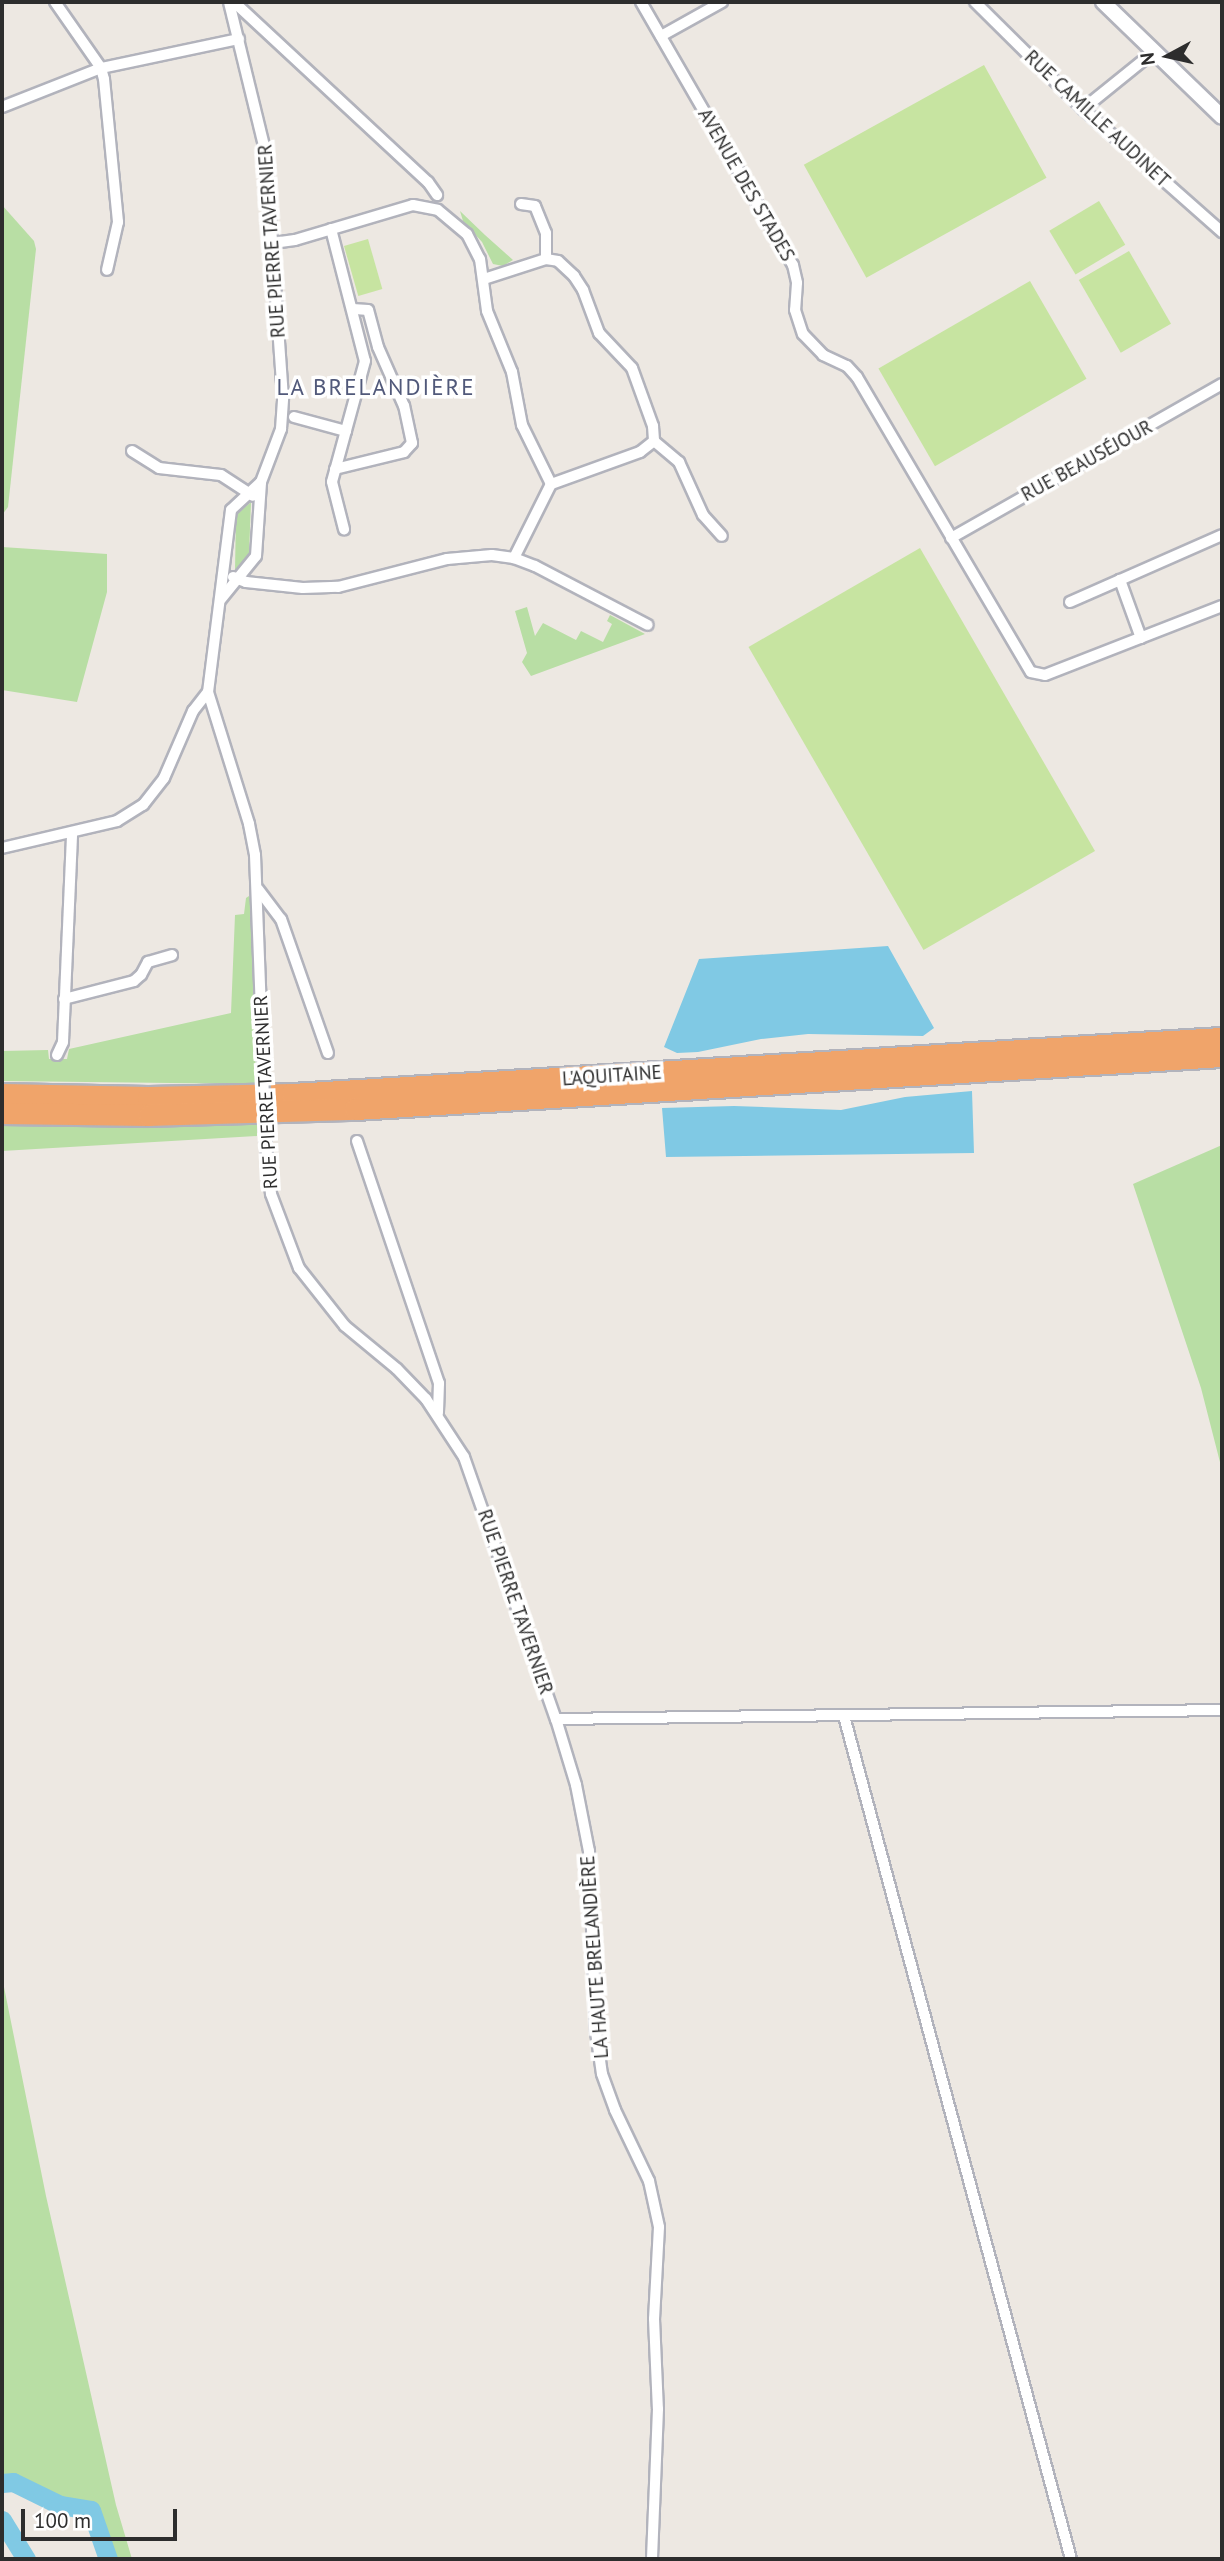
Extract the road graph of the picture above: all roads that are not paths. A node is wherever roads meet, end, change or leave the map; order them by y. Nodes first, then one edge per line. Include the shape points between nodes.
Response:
1 (55, 2) edge
2 (231, 2) edge
3 (641, 2) edge
4 (722, 2) edge
5 (975, 2) edge
6 (1103, 2) edge
7 (661, 36) junction
8 (239, 39) junction
9 (1155, 51) junction
10 (101, 68) junction
11 (2, 107) edge
12 (1083, 109) junction
13 (1222, 117) edge
14 (438, 195) dead end
15 (521, 204) dead end
16 (331, 229) junction
17 (1222, 232) edge
18 (273, 243) junction
19 (546, 259) junction
20 (107, 270) dead end
21 (484, 279) junction
22 (352, 309) junction
23 (1222, 384) edge
24 (294, 417) dead end
25 (346, 431) junction
26 (654, 441) junction
27 (132, 451) dead end
28 (335, 469) junction
29 (261, 482) junction
30 (551, 484) junction
31 (247, 494) junction
32 (260, 502) junction
33 (344, 529) dead end
34 (1222, 535) edge
35 (722, 536) dead end
36 (951, 538) junction
37 (514, 558) junction
38 (225, 572) junction
39 (237, 579) junction
40 (1120, 580) junction
41 (221, 599) junction
42 (1070, 602) dead end
43 (1222, 606) edge
44 (648, 625) dead end
45 (1141, 638) junction
46 (208, 692) junction
47 (72, 832) junction
48 (2, 848) edge
49 (258, 889) junction
50 (173, 955) dead end
51 (64, 999) junction
52 (1222, 1038) edge
53 (328, 1053) dead end
54 (57, 1055) dead end
55 (1222, 1056) edge
56 (2, 1094) edge
57 (2, 1113) edge
58 (357, 1141) dead end
59 (438, 1413) junction
60 (1222, 1710) edge
61 (844, 1716) junction
62 (556, 1719) junction
63 (652, 2559) edge
64 (1070, 2559) edge

1 - 10 street
2 - 8 street, RUE PIERRE TAVERNIER
2 - 14 street
3 - 7 street, AVENUE DES STADES
4 - 7 street
5 - 12 street, RUE CAMILLE AUDINET
6 - 9 street
7 - 36 street, AVENUE DES STADES via 793,265 795,310 803,334 823,355 847,366 857,377
8 - 10 street
8 - 18 street, RUE PIERRE TAVERNIER via 264,138
9 - 12 street
9 - 13 street
10 - 11 street
10 - 20 street via 118,212
12 - 17 street, RUE CAMILLE AUDINET
15 - 19 street via 535,206 546,233
16 - 18 street
16 - 21 street via 413,205 438,210 467,234 481,258
16 - 22 street
18 - 29 street, RUE PIERRE TAVERNIER via 283,398 281,429
19 - 21 street
19 - 26 street via 558,261 574,275 599,333 628,361 653,426
21 - 30 street via 488,311 512,372 522,425
22 - 25 street via 365,361
22 - 28 street via 368,310 377,347 404,406 412,443 404,452
23 - 36 street, RUE BEAUSÉJOUR
24 - 25 street
25 - 28 street
26 - 30 street via 639,452
26 - 35 street via 679,463 703,515
27 - 31 street via 159,468 221,475
28 - 33 street via 332,482
29 - 31 street, RUE PIERRE TAVERNIER
29 - 32 street, RUE PIERRE TAVERNIER
30 - 37 street
31 - 32 street
31 - 38 street, RUE PIERRE TAVERNIER via 231,510
32 - 39 street, RUE PIERRE TAVERNIER via 256,556
34 - 40 street
36 - 45 street, AVENUE DES STADES via 1034,674 1045,675
37 - 39 street via 447,559 338,587 303,588
37 - 44 street
38 - 39 street
38 - 41 street, RUE PIERRE TAVERNIER
39 - 41 street, RUE PIERRE TAVERNIER
40 - 42 street
40 - 45 street
41 - 46 street, RUE PIERRE TAVERNIER
43 - 45 street
46 - 47 street via 193,711 176,756 154,794 130,815
46 - 49 street, RUE PIERRE TAVERNIER via 249,824
47 - 48 street
47 - 51 street
49 - 53 street via 281,919
49 - 59 street, RUE PIERRE TAVERNIER, bridge via 271,1195 299,1268 345,1326 405,1377
50 - 51 street via 152,959 134,981
51 - 54 street via 63,1042
52 - 56 highway, L'AQUITAINE via 342,1092 148,1097
55 - 57 highway, L'AQUITAINE via 355,1109 149,1115
58 - 59 street via 439,1383
59 - 62 street, RUE PIERRE TAVERNIER via 475,1486
60 - 61 street
61 - 62 street
61 - 64 street
62 - 63 street, LA HAUTE BRELANDIÈRE via 589,1851 596,2032 602,2074 649,2180 657,2211 654,2319 659,2409

